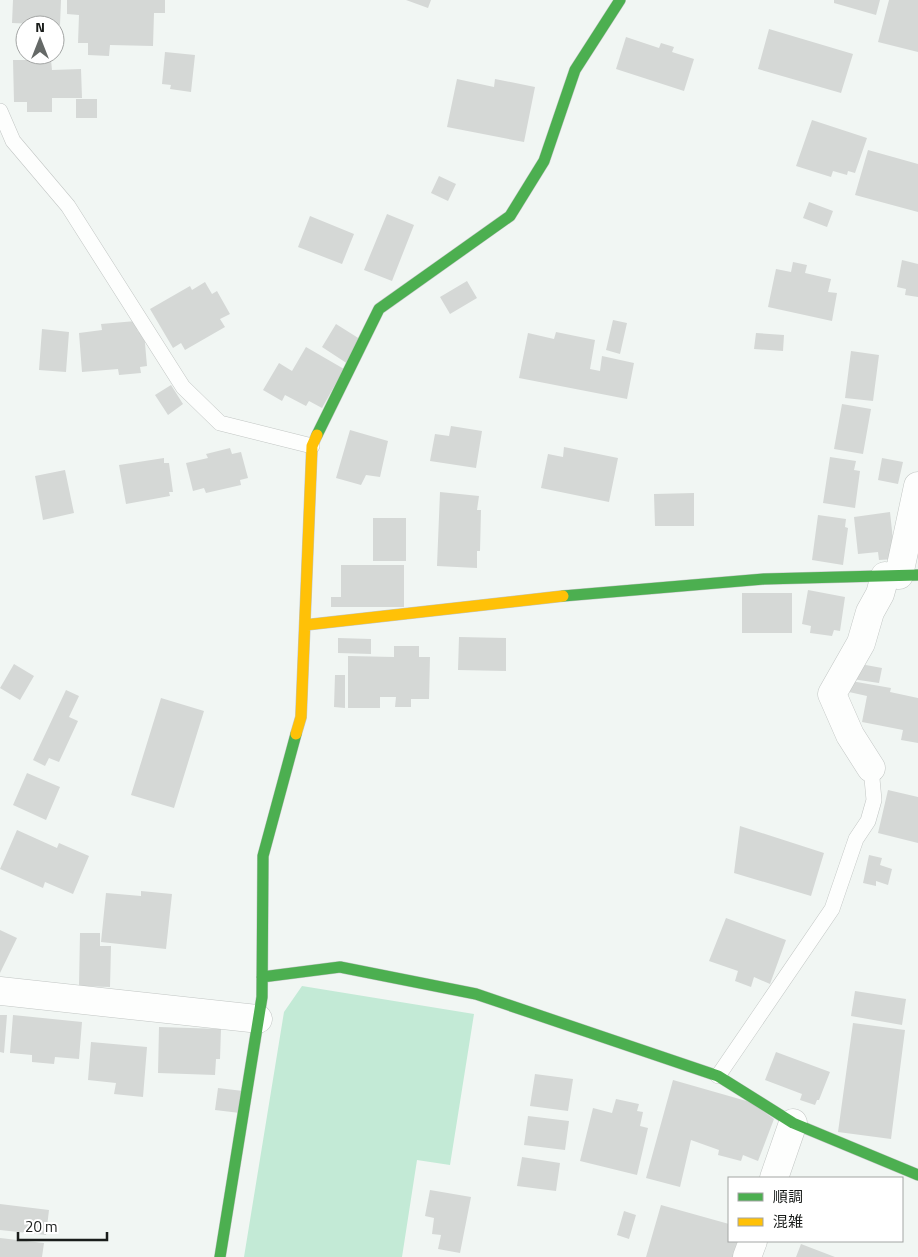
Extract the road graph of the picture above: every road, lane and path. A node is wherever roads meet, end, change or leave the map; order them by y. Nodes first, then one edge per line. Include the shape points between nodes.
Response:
1 (620, 0) edge
2 (0, 111) edge
3 (312, 446) junction
4 (918, 486) edge
5 (901, 575) edge
6 (305, 625) junction
7 (871, 768) joint
8 (262, 977) junction
9 (0, 991) edge
10 (258, 1019) junction
11 (718, 1076) junction
12 (793, 1124) junction
13 (918, 1175) edge
14 (774, 1177) edge
15 (753, 1242) edge
16 (220, 1257) edge
17 (748, 1257) edge

1 - 3 street via 575,70 544,161 510,216 379,309
2 - 3 lane via 13,141 68,206 183,387 220,423
3 - 6 street
4 - 5 street
5 - 6 street via 737,580 545,597
5 - 7 street via 880,594 870,612 861,642 832,694 850,735
6 - 8 street via 301,717 263,856
7 - 11 lane via 874,800 868,821 856,839 832,909
8 - 10 street
8 - 11 street via 340,967 476,994
9 - 10 street
10 - 16 street
11 - 12 street
12 - 13 street
12 - 14 street
15 - 17 street

